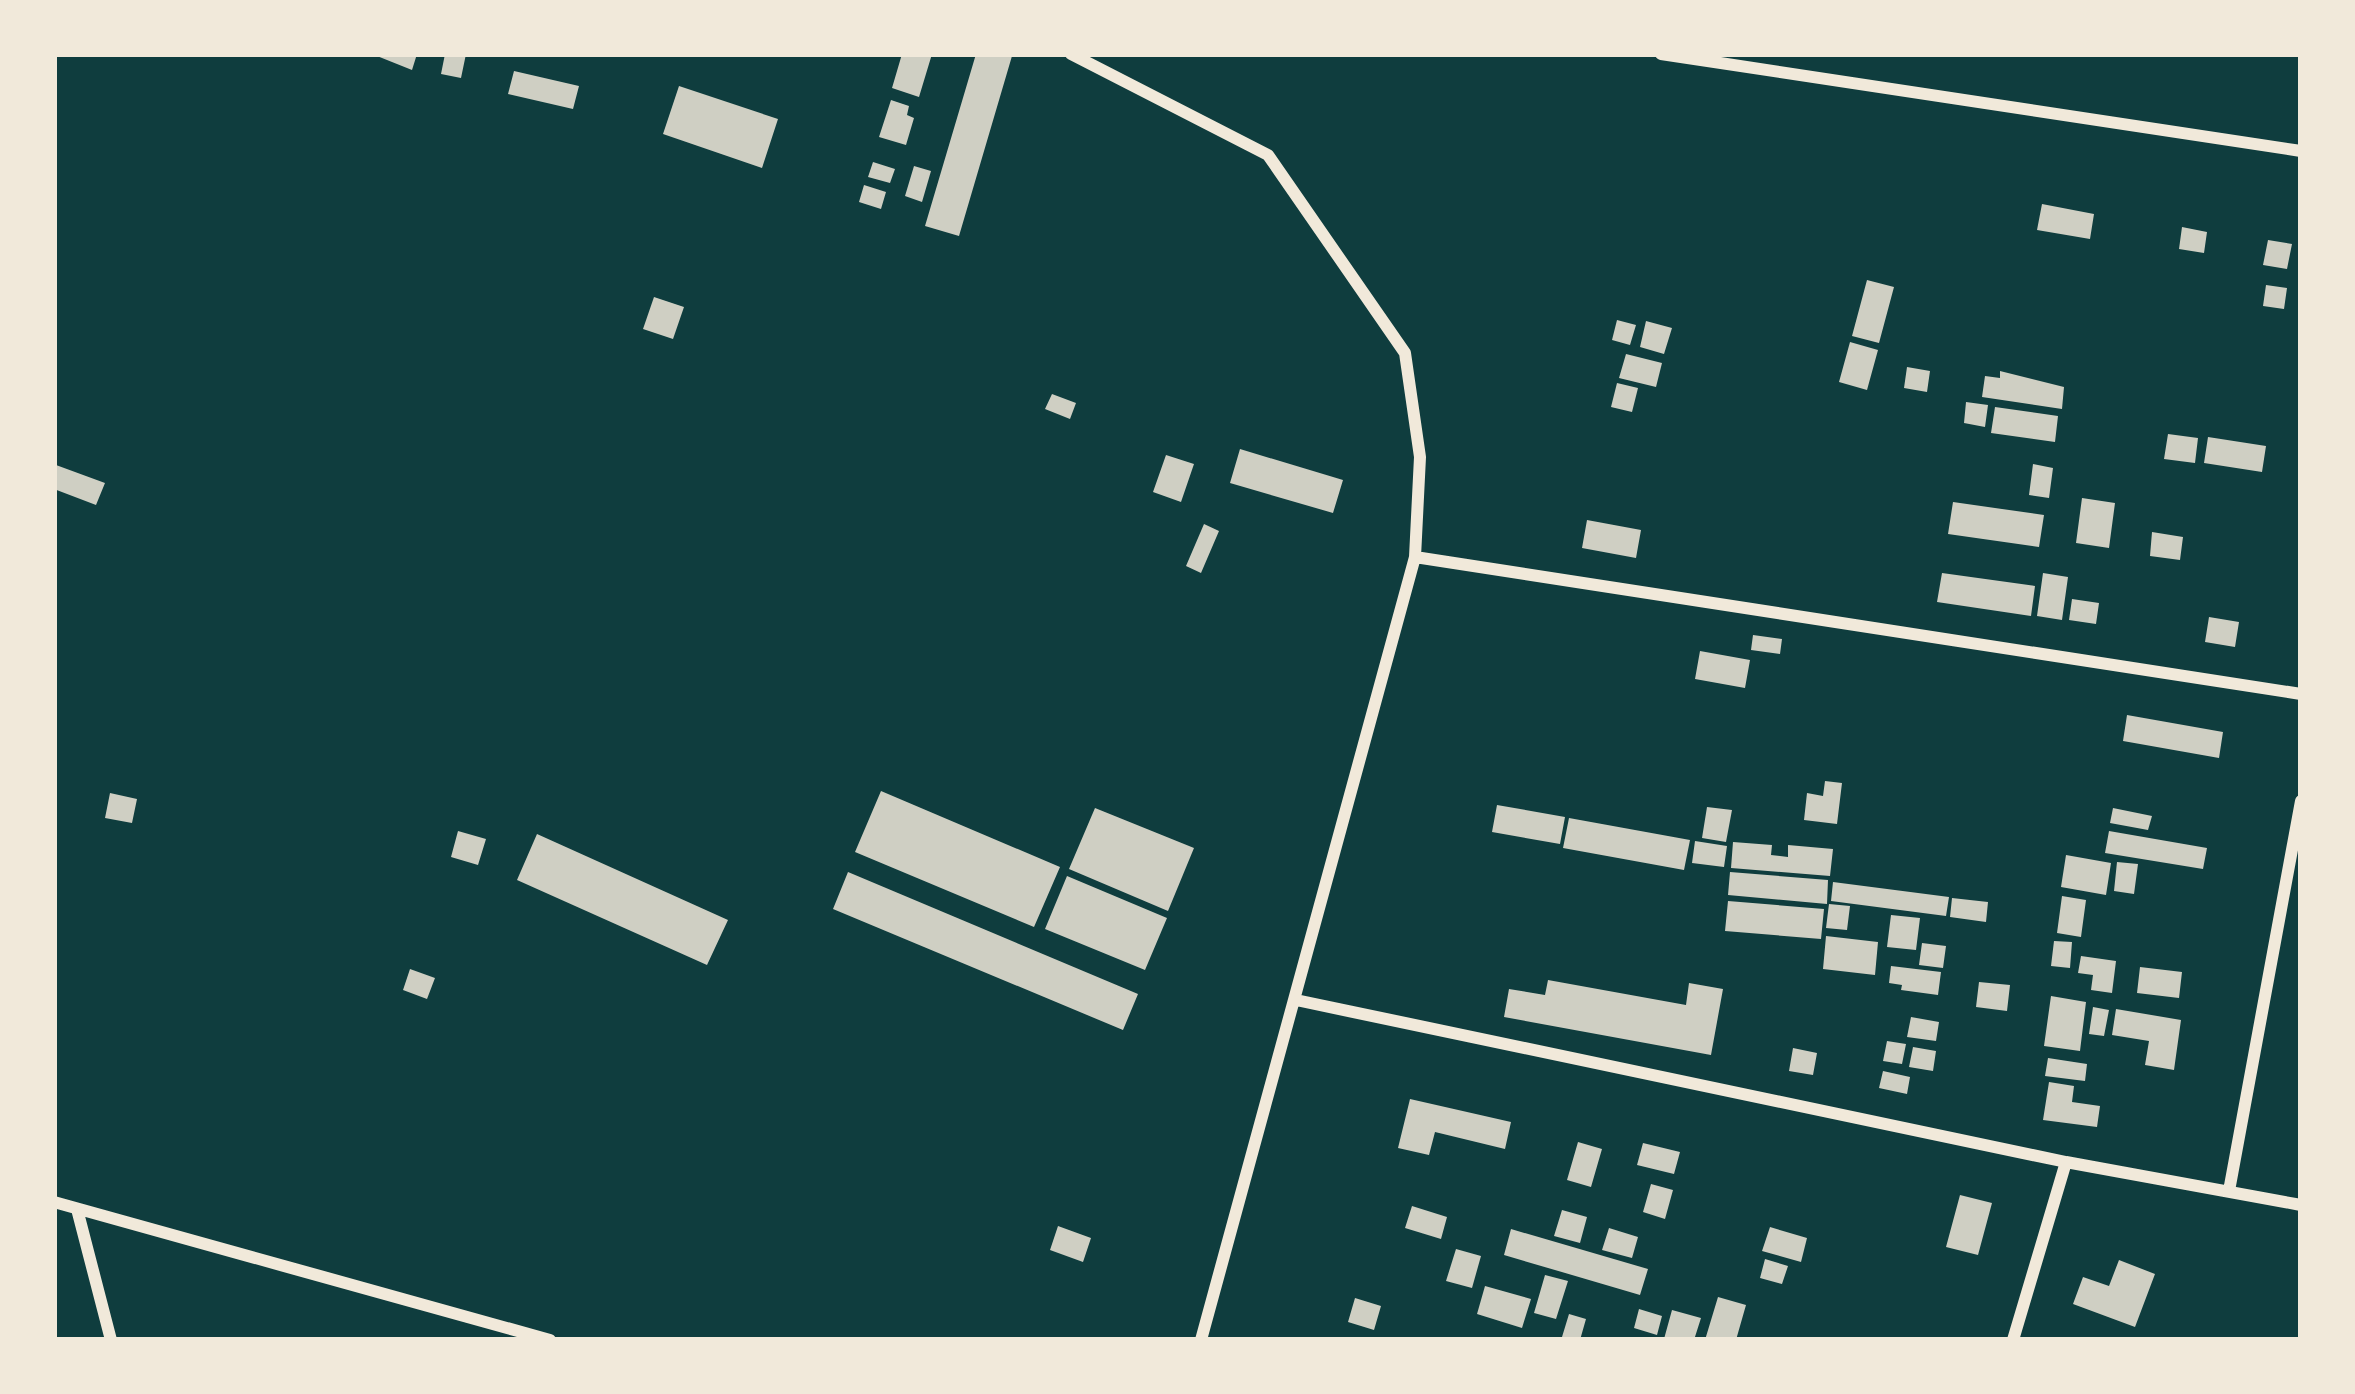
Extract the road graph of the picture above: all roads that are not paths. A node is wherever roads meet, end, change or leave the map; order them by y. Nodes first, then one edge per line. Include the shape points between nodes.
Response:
1 (1071, 54) edge
2 (1661, 54) edge
3 (2301, 151) edge
4 (1415, 557) junction
5 (2301, 694) edge
6 (2301, 802) edge
7 (1296, 1000) junction
8 (2066, 1162) junction
9 (2229, 1192) junction
10 (54, 1202) edge
11 (2301, 1205) edge
12 (77, 1208) junction
13 (111, 1340) edge
14 (550, 1340) edge
15 (1201, 1340) edge
16 (2013, 1340) edge

1 - 4 street via 1268,155 1405,352 1420,458
2 - 3 street
4 - 5 street
4 - 7 street
6 - 9 street
7 - 8 street
7 - 15 street
8 - 9 street
8 - 16 street
9 - 11 street
10 - 12 street
12 - 13 street
12 - 14 street

